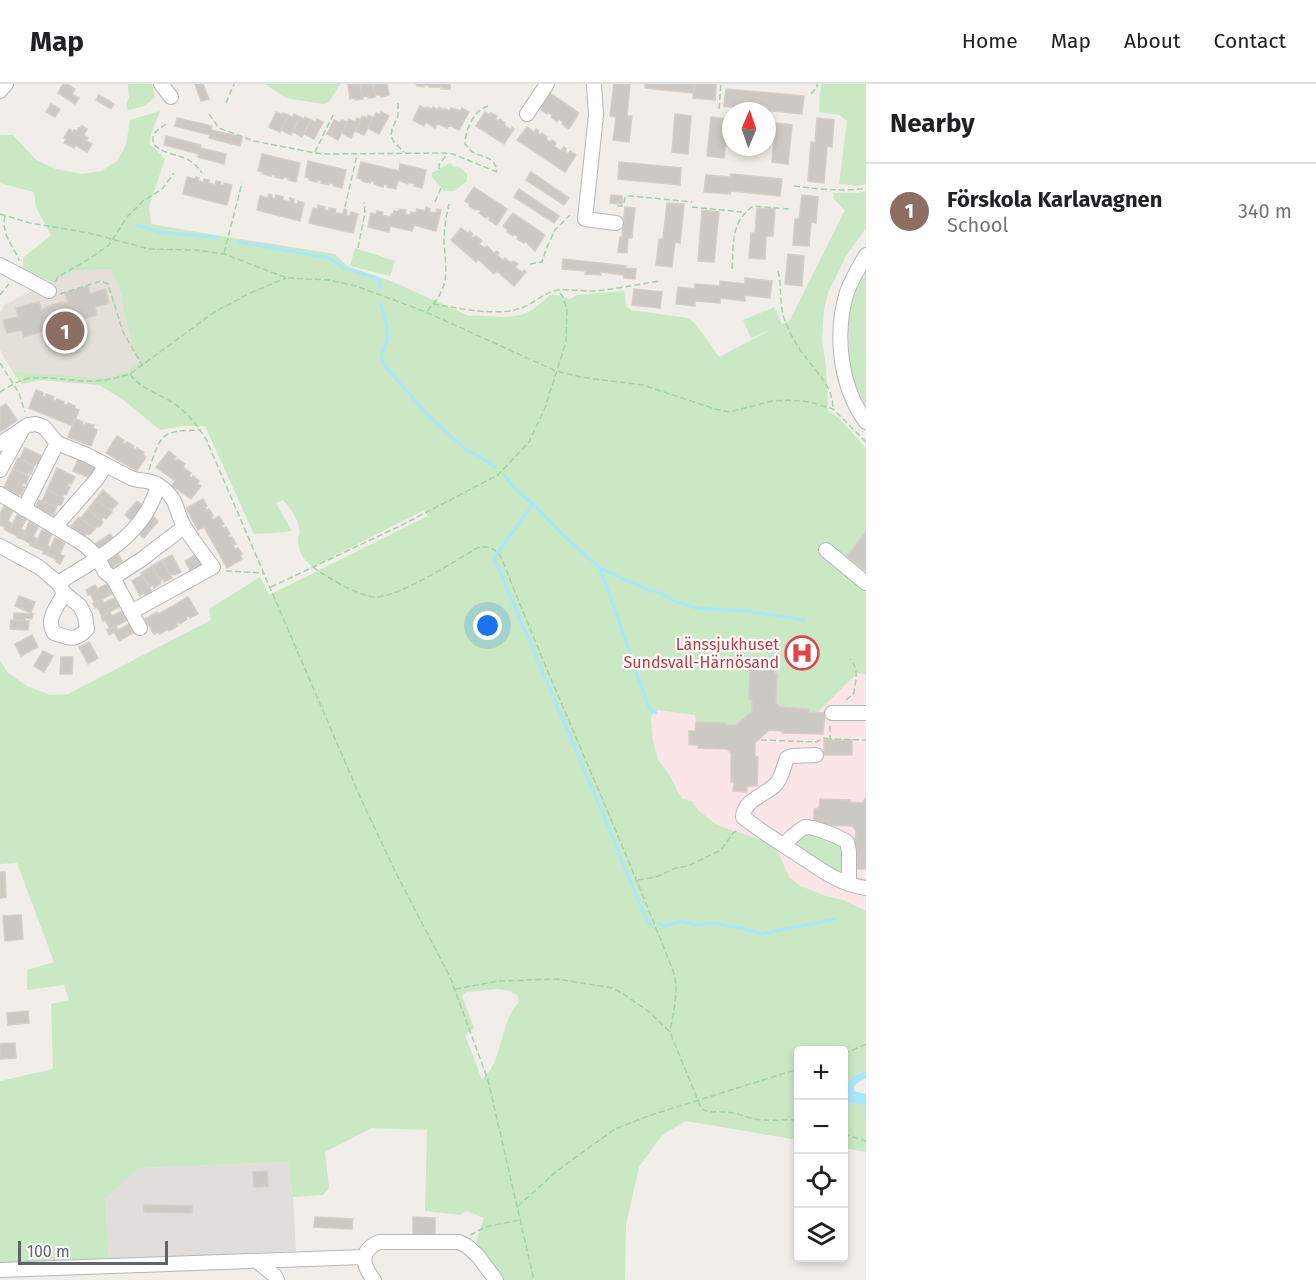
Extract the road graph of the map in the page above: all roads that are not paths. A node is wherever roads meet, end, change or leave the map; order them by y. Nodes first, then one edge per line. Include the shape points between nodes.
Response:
1 (6, 84) edge
2 (161, 84) edge
3 (547, 84) edge
4 (594, 84) edge
5 (0, 92) edge
6 (171, 97) dead end
7 (527, 114) dead end
8 (616, 223) dead end
9 (866, 255) edge
10 (0, 265) edge
11 (49, 291) road end
12 (866, 422) edge
13 (25, 427) junction
14 (57, 443) junction
15 (0, 444) edge
16 (106, 465) junction
17 (0, 467) edge
18 (152, 482) junction
19 (0, 494) edge
20 (24, 509) junction
21 (55, 527) junction
22 (184, 527) junction
23 (0, 546) edge
24 (826, 550) dead end
25 (98, 558) junction
26 (113, 578) junction
27 (866, 583) edge
28 (131, 612) junction
29 (140, 628) dead end
30 (832, 713) dead end
31 (866, 713) edge
32 (816, 755) dead end
33 (783, 845) junction
34 (849, 884) junction
35 (866, 888) edge
36 (364, 1257) junction
37 (258, 1262) junction
38 (0, 1270) edge
39 (277, 1280) edge
40 (374, 1280) edge
41 (496, 1280) edge

1 - 5 street
2 - 6 street
3 - 7 street
4 - 8 street via 596,115 585,219
9 - 12 street via 847,292 841,319 846,380 856,409
10 - 11 street
13 - 14 street via 36,424
13 - 15 street
13 - 17 street
14 - 16 street
14 - 20 street
16 - 18 street via 138,481
16 - 21 street
18 - 22 street via 168,492 177,504
18 - 25 street via 155,496 142,520
19 - 20 street
20 - 21 street
21 - 25 street
22 - 26 street
22 - 28 street via 213,567
23 - 25 street via 39,567 61,588
24 - 27 street
25 - 26 street
26 - 28 street
28 - 29 street
30 - 31 street
32 - 33 street via 787,758 777,784 744,810 743,817
33 - 34 street
33 - 34 street via 807,827 843,839 848,842
34 - 35 street
36 - 37 street
36 - 40 street
36 - 41 street via 366,1250 379,1242 459,1242 478,1256
37 - 38 street
37 - 39 street

